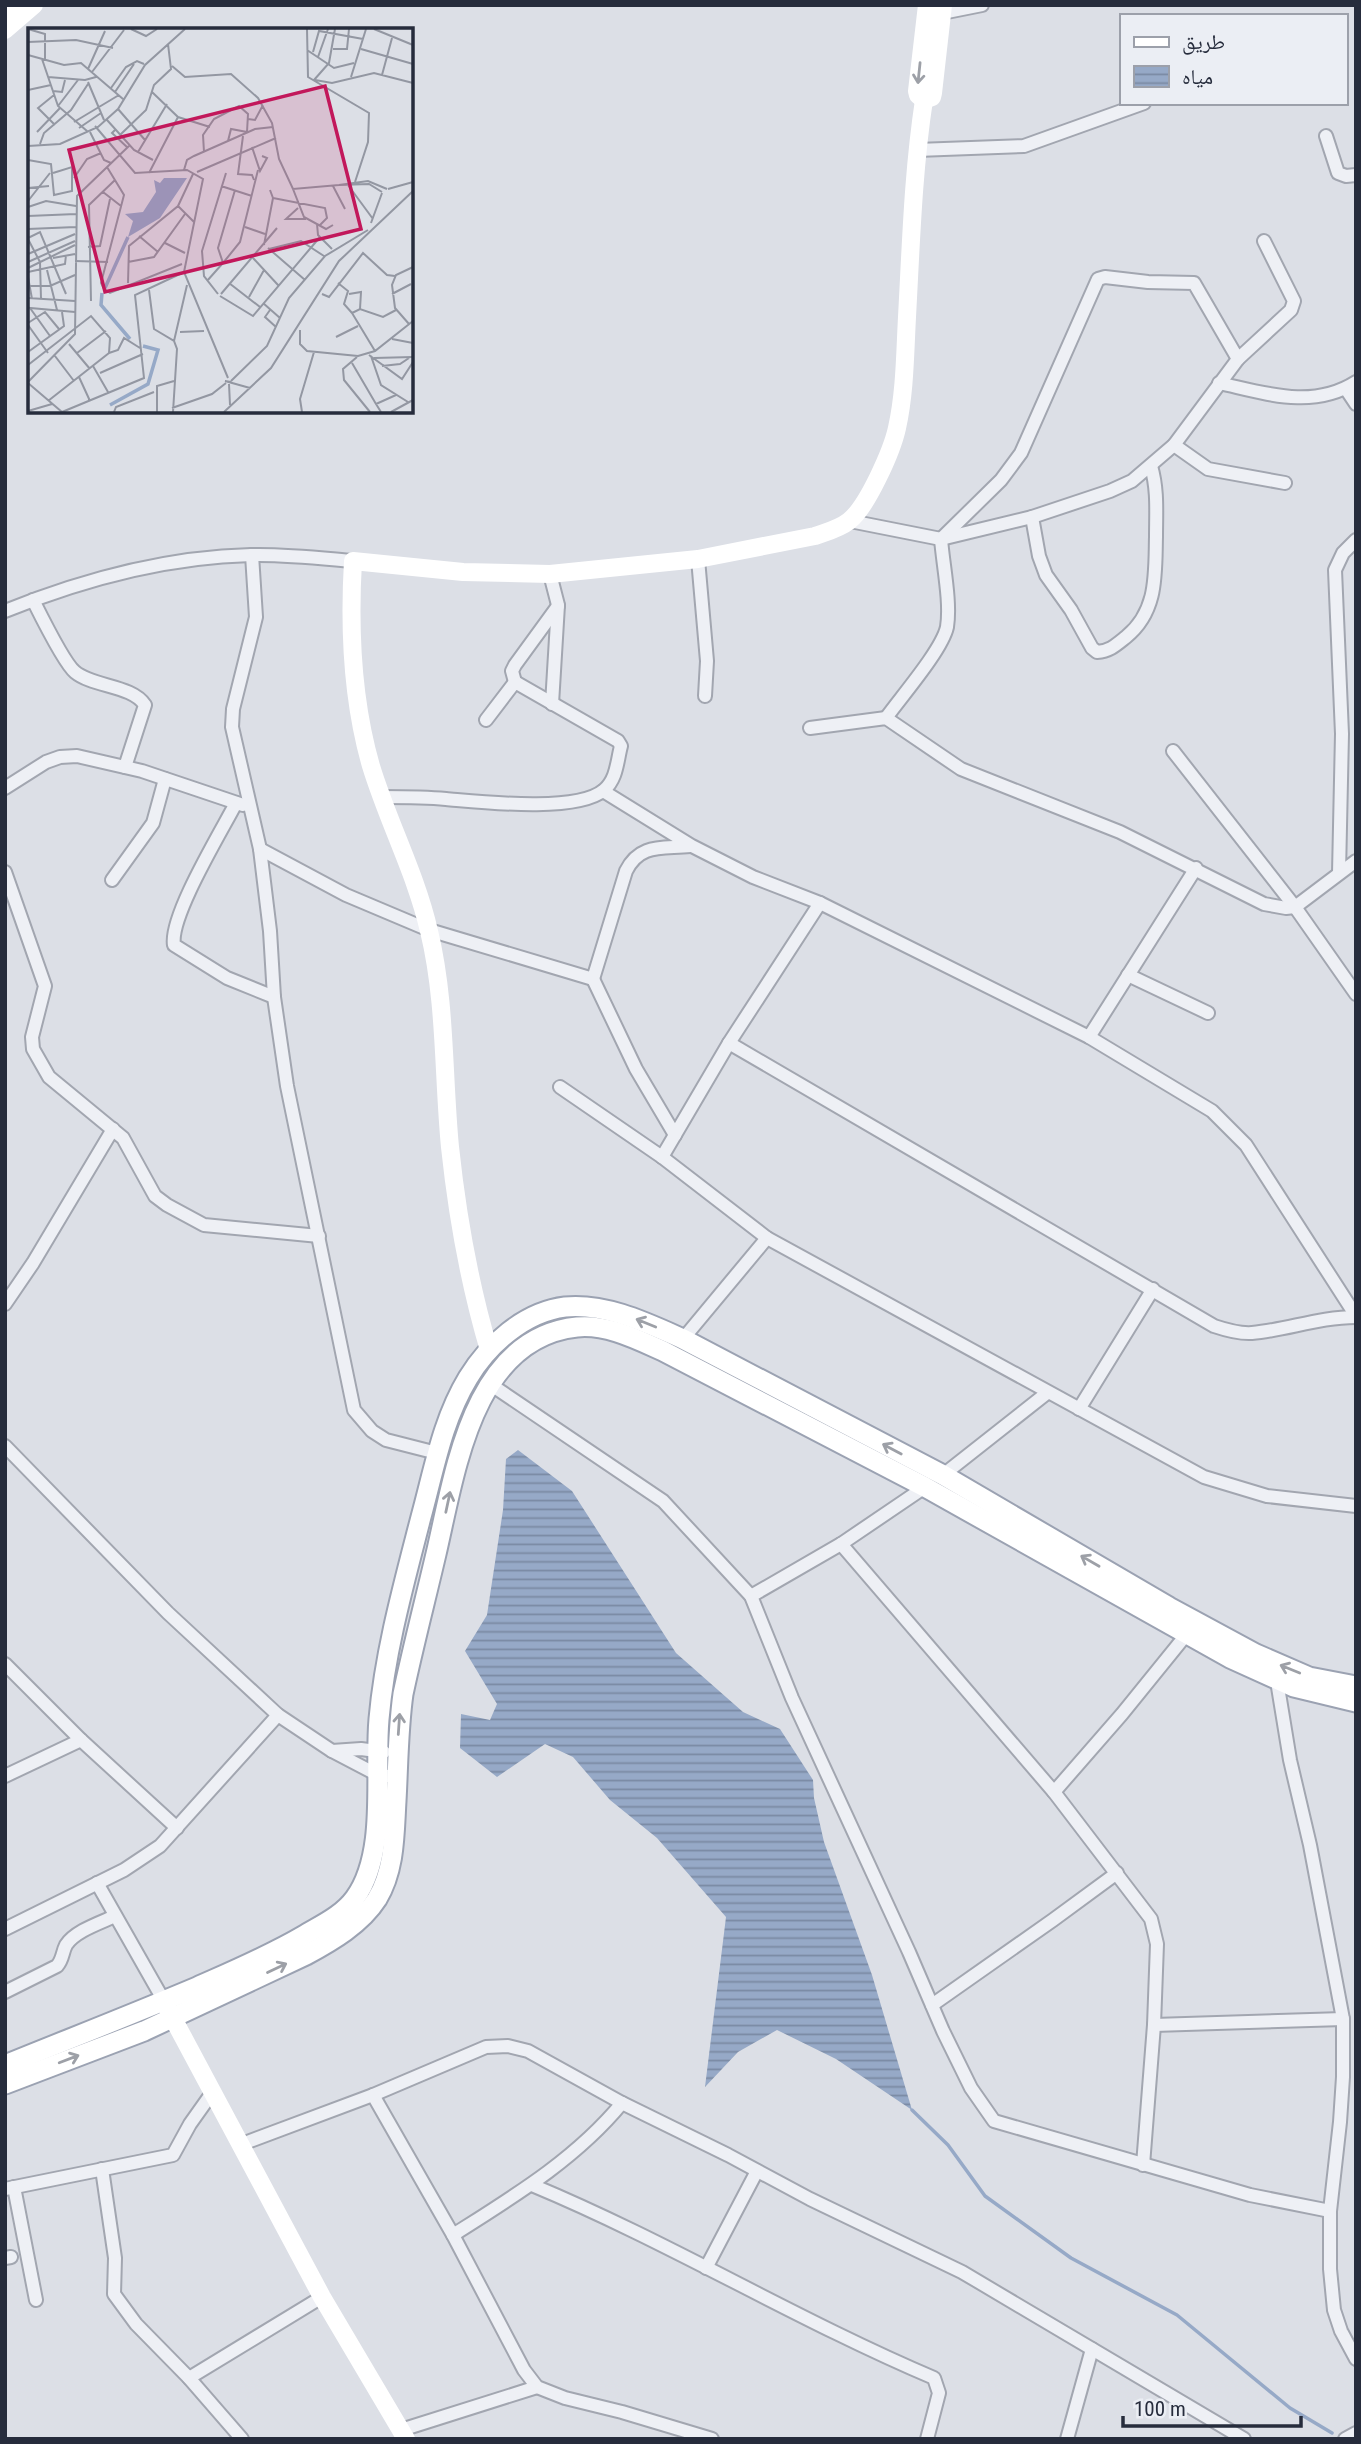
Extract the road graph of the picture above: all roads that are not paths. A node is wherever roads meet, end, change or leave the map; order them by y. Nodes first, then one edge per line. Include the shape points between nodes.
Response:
1 (13, 5) edge
2 (34, 5) edge
3 (982, 5) edge
4 (938, 8) edge
5 (5, 12) edge
6 (5, 30) edge
7 (1138, 105) edge
8 (1326, 136) dead end
9 (917, 150) junction
10 (1356, 175) edge
11 (1264, 241) dead end
12 (1238, 359) junction
13 (1219, 383) junction
14 (1351, 386) edge
15 (1356, 404) edge
16 (1174, 445) junction
17 (1151, 466) junction
18 (1286, 483) dead end
19 (1032, 517) junction
20 (850, 521) junction
21 (941, 539) junction
22 (1356, 540) edge
23 (252, 555) junction
24 (698, 559) junction
25 (353, 561) junction
26 (550, 574) junction
27 (33, 600) junction
28 (558, 605) junction
29 (5, 611) edge
30 (514, 682) junction
31 (705, 696) dead end
32 (552, 704) junction
33 (886, 718) junction
34 (486, 720) dead end
35 (1356, 724) edge
36 (810, 729) dead end
37 (1342, 734) junction
38 (1172, 751) dead end
39 (125, 766) junction
40 (165, 779) junction
41 (5, 788) edge
42 (603, 791) junction
43 (382, 797) junction
44 (236, 803) junction
45 (250, 807) junction
46 (692, 846) junction
47 (260, 849) junction
48 (1356, 861) edge
49 (1196, 868) junction
50 (5, 872) edge
51 (1339, 873) junction
52 (112, 880) dead end
53 (820, 903) junction
54 (1295, 907) junction
55 (429, 930) junction
56 (1129, 975) junction
57 (593, 979) junction
58 (1356, 994) edge
59 (274, 997) junction
60 (1208, 1013) dead end
61 (1089, 1037) junction
62 (729, 1043) junction
63 (560, 1087) dead end
64 (113, 1129) junction
65 (675, 1135) junction
66 (662, 1157) junction
67 (319, 1236) junction
68 (767, 1238) junction
69 (1153, 1289) junction
70 (5, 1304) edge
71 (1356, 1317) edge
72 (480, 1320) junction
73 (509, 1331) junction
74 (683, 1339) junction
75 (489, 1350) junction
76 (719, 1368) junction
77 (490, 1384) junction
78 (1047, 1393) junction
79 (1079, 1409) junction
80 (5, 1446) edge
81 (437, 1453) junction
82 (943, 1475) junction
83 (925, 1487) junction
84 (1356, 1506) edge
85 (841, 1544) junction
86 (751, 1596) junction
87 (1186, 1634) junction
88 (5, 1664) edge
89 (1278, 1681) junction
90 (1356, 1686) edge
91 (1356, 1702) edge
92 (278, 1715) junction
93 (81, 1740) junction
94 (332, 1751) junction
95 (388, 1753) junction
96 (378, 1774) junction
97 (5, 1776) edge
98 (398, 1777) junction
99 (1054, 1792) junction
100 (177, 1828) junction
101 (1116, 1873) junction
102 (97, 1883) junction
103 (115, 1916) junction
104 (5, 1929) edge
105 (5, 1992) edge
106 (932, 2005) junction
107 (168, 2010) junction
108 (1343, 2019) junction
109 (1154, 2025) junction
110 (5, 2065) edge
111 (5, 2084) edge
112 (212, 2093) junction
113 (373, 2095) junction
114 (622, 2103) junction
115 (242, 2144) junction
116 (1143, 2165) junction
117 (103, 2169) junction
118 (757, 2171) junction
119 (532, 2185) junction
120 (10, 2188) edge
121 (1330, 2211) junction
122 (453, 2235) junction
123 (706, 2268) junction
124 (322, 2297) junction
125 (36, 2300) dead end
126 (1092, 2349) junction
127 (1356, 2359) edge
128 (189, 2378) junction
129 (537, 2387) junction
130 (1356, 2434) edge
131 (403, 2435) edge
132 (242, 2439) edge
133 (712, 2439) edge
134 (927, 2439) edge
135 (1067, 2439) edge
136 (1244, 2439) edge
137 (1345, 2439) edge

1 - 5 street
2 - 6 street
3 - 4 street
4 - 9 street via 917,91 925,100
7 - 9 street via 1024,146
8 - 10 street via 1338,173
9 - 20 street via 897,429 886,461
11 - 12 street via 1293,306
12 - 13 street
12 - 21 street via 1194,283 1100,277 1021,453 1001,480
13 - 14 street via 1300,399
13 - 16 street
14 - 15 street
16 - 17 street
16 - 18 street via 1208,469
17 - 19 street via 1110,491
17 - 19 street via 1157,495 1153,592 1135,629 1106,651 1092,648 1046,575
19 - 21 street
20 - 21 street
20 - 24 street via 815,536
21 - 33 street via 946,631
22 - 37 street via 1335,570
23 - 25 street
23 - 27 street via 154,565 93,579
23 - 45 street via 256,617 232,727
24 - 26 street
24 - 31 street
25 - 26 street via 463,572
25 - 43 street via 353,659 371,764
26 - 28 street
27 - 29 street
27 - 39 street via 72,669 143,700
28 - 30 street via 515,665
28 - 32 street
30 - 32 street
30 - 34 street
32 - 42 street via 621,746 614,779
33 - 36 street
33 - 49 street via 961,769 1071,811
35 - 37 street
37 - 51 street
38 - 54 street
39 - 40 street
39 - 41 street via 60,757
40 - 44 street
40 - 52 street via 153,823
42 - 43 street via 560,803
42 - 46 street
43 - 55 street
44 - 45 street
44 - 59 street via 178,915 174,945 243,986
45 - 47 street
46 - 53 street
46 - 57 street via 647,850 633,858
47 - 55 street via 346,895
47 - 59 street
48 - 51 street
49 - 54 street via 1254,900
49 - 56 street
50 - 64 street via 45,986 33,1049 49,1077
51 - 54 street
53 - 61 street
53 - 62 street
54 - 58 street
55 - 57 street
55 - 72 street via 438,983 450,1147
56 - 60 street
56 - 61 street
57 - 65 street via 636,1069
59 - 67 street
61 - 71 street via 1212,1111 1246,1145
62 - 65 street
62 - 69 street
63 - 66 street
64 - 67 street via 136,1158 155,1196 189,1218 204,1225
64 - 70 street
65 - 66 street
66 - 68 street
67 - 81 street via 354,1410 386,1440
68 - 74 street
68 - 78 street
69 - 71 street via 1214,1326 1236,1332
69 - 79 street
72 - 73 street
72 - 75 street
74 -> 73 main road via 639,1319 583,1306 543,1312
73 - 75 main road
74 - 76 main road
75 - 81 main road via 457,1397
76 - 77 main road via 603,1328 579,1327 529,1344
82 -> 76 main road
76 - 83 main road
77 - 86 street via 663,1501
95 -> 77 main road via 457,1460
78 - 79 street
78 - 82 street
79 - 84 street via 1204,1477 1267,1496
80 - 92 street via 168,1613
81 - 95 main road via 380,1706
90 -> 82 main road via 1309,1676 1256,1654
83 - 85 street
83 - 87 main road
85 - 86 street
85 - 99 street
86 - 106 street via 792,1698
87 - 89 main road
87 - 99 street
88 - 93 street
89 - 91 main road
89 - 108 street
92 - 94 street
92 - 100 street
93 - 97 street
93 - 100 street
94 - 95 street
94 - 96 street
95 - 96 main road
95 - 98 main road
96 - 98 street
96 - 107 main road via 369,1869 359,1892 343,1911
107 -> 98 main road via 306,1955 357,1922 376,1900 390,1866
99 - 101 street
100 - 102 street via 142,1859
101 - 106 street
101 - 109 street via 1151,1919 1157,1944
102 - 103 street
102 - 104 street
103 - 105 street via 71,1938 57,1966
103 - 107 street
106 - 116 street via 971,2088 994,2121
107 - 110 main road
111 -> 107 main road
107 - 112 street
108 - 109 street
108 - 121 street via 1343,2088
109 - 116 street
112 - 115 street
112 - 117 street via 173,2155
113 - 114 street via 451,2060 499,2045 538,2055
113 - 115 street
113 - 122 street
114 - 118 street
114 - 119 street
115 - 124 street
116 - 121 street
117 - 120 street
117 - 128 street via 114,2294 136,2324
118 - 123 street
118 - 126 street via 962,2272
119 - 122 street
119 - 123 street
120 - 125 street
121 - 127 street via 1334,2310
122 - 129 street
123 - 134 street via 934,2378 939,2393
124 - 128 street
124 - 131 street
126 - 135 street
126 - 136 street
128 - 132 street
129 - 131 street
129 - 133 street via 565,2399
130 - 137 street

